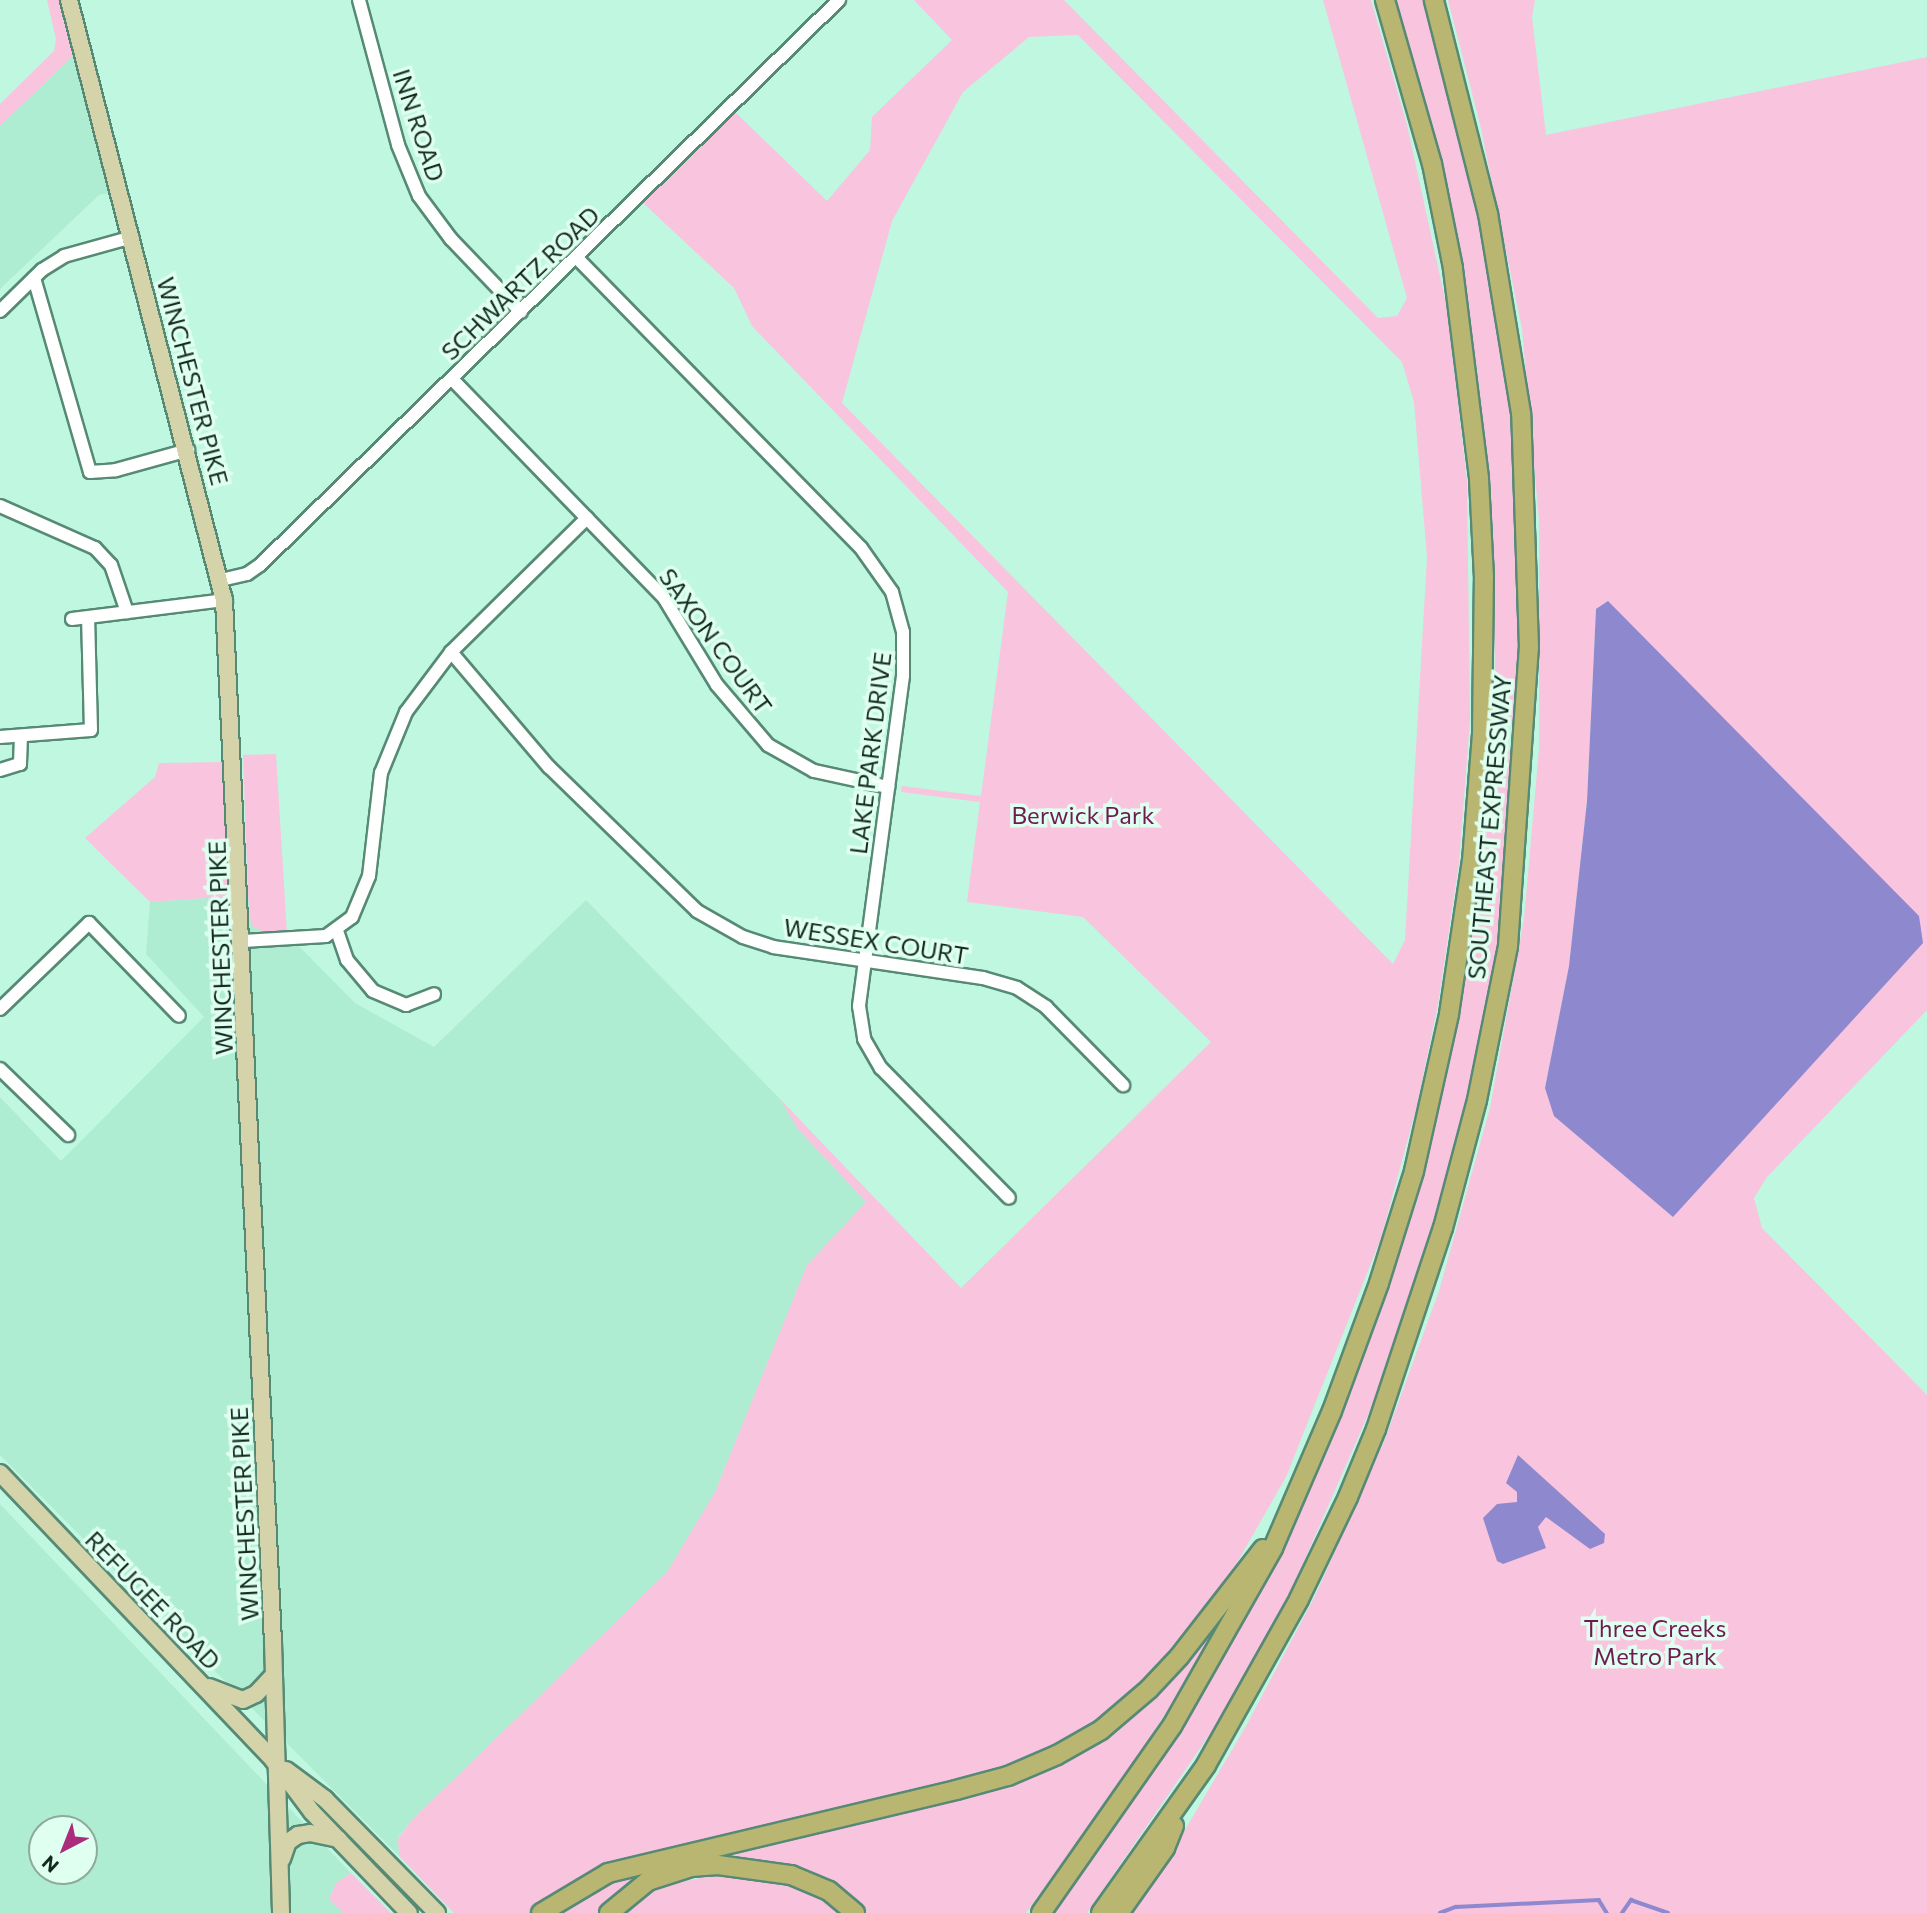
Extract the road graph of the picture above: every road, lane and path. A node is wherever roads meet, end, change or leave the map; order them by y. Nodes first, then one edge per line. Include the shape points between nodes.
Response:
1 (69, 0) edge
2 (359, 0) edge
3 (839, 0) edge
4 (1385, 0) edge
5 (1434, 0) edge
6 (132, 237) junction
7 (576, 257) junction
8 (34, 278) junction
9 (0, 312) edge
10 (521, 312) junction
11 (452, 379) junction
12 (188, 450) junction
13 (0, 506) edge
14 (587, 517) junction
15 (221, 580) junction
16 (225, 600) junction
17 (127, 612) junction
18 (88, 618) junction
19 (72, 620) dead end
20 (452, 652) junction
21 (0, 737) edge
22 (21, 737) junction
23 (0, 770) edge
24 (888, 787) junction
25 (337, 931) junction
26 (243, 941) junction
27 (864, 962) junction
28 (434, 994) dead end
29 (0, 1009) edge
30 (178, 1016) dead end
31 (0, 1069) edge
32 (1123, 1085) dead end
33 (68, 1135) dead end
34 (1009, 1198) dead end
35 (0, 1473) edge
36 (1284, 1521) junction
37 (274, 1675) junction
38 (198, 1680) junction
39 (273, 1760) junction
40 (1187, 1794) junction
41 (338, 1839) junction
42 (279, 1872) junction
43 (281, 1913) edge
44 (410, 1913) edge
45 (438, 1913) edge
46 (541, 1913) edge
47 (609, 1913) edge
48 (855, 1913) edge
49 (1041, 1913) edge
50 (1101, 1913) edge
51 (1119, 1913) edge

1 - 6 main road, WINCHESTER PIKE
2 - 10 street, INN ROAD via 398,145 419,196 451,239
3 - 7 street, SCHWARTZ ROAD
4 - 36 highway, SOUTHEAST EXPRESSWAY via 1432,164 1453,268 1468,379 1484,578 1482,735 1472,861 1449,1014 1417,1160 1352,1360
5 - 40 highway, SOUTHEAST EXPRESSWAY via 1488,215 1521,413 1529,648 1508,946 1443,1228 1376,1429 1299,1599
6 - 8 street via 64,256
6 - 12 main road, WINCHESTER PIKE
7 - 10 street, SCHWARTZ ROAD
7 - 24 street, LAKE PARK DRIVE via 882,573 904,632 903,676
8 - 9 street
8 - 12 street via 89,472 116,470
10 - 11 street, SCHWARTZ ROAD
11 - 14 street, SAXON COURT
11 - 15 street, SCHWARTZ ROAD via 260,565 247,574
12 - 15 main road, WINCHESTER PIKE
13 - 17 street via 83,541 105,556
14 - 20 street
14 - 24 street, SAXON COURT via 664,598 718,685 768,745 814,771
15 - 16 main road, WINCHESTER PIKE
16 - 17 street
16 - 26 main road, WINCHESTER PIKE
17 - 18 street
18 - 19 street
18 - 22 street via 91,730
20 - 25 street via 406,712 381,773 364,894 352,917
20 - 27 street, WESSEX COURT via 549,767 697,911 743,937 773,947
21 - 22 street
22 - 23 street via 20,764
24 - 27 street, LAKE PARK DRIVE
25 - 26 street via 314,938
25 - 28 street via 347,960 373,991 406,1005
26 - 37 main road, WINCHESTER PIKE
27 - 32 street, WESSEX COURT via 983,978 1017,988 1046,1007
27 - 34 street, LAKE PARK DRIVE via 859,1006 864,1039 881,1068
29 - 30 street via 89,923
31 - 33 street
35 - 38 main road, REFUGEE ROAD
36 - 46 highway via 1157,1681 1101,1730 1057,1755 1008,1776 956,1790 608,1873
36 - 49 highway, SOUTHEAST EXPRESSWAY via 1247,1598 1172,1726
37 - 38 main road via 243,1700
37 - 39 main road, WINCHESTER PIKE
38 - 39 main road, REFUGEE ROAD
39 - 41 main road, REFUGEE ROAD
39 - 42 main road, WINCHESTER PIKE
39 - 45 main road, REFUGEE ROAD via 325,1799
40 - 50 highway, SOUTHEAST EXPRESSWAY
40 - 51 highway via 1165,1847
41 - 42 main road via 310,1833 292,1838
41 - 44 main road, REFUGEE ROAD
42 - 43 main road, WINCHESTER PIKE
47 - 48 highway via 648,1881 718,1864 792,1875 828,1891

